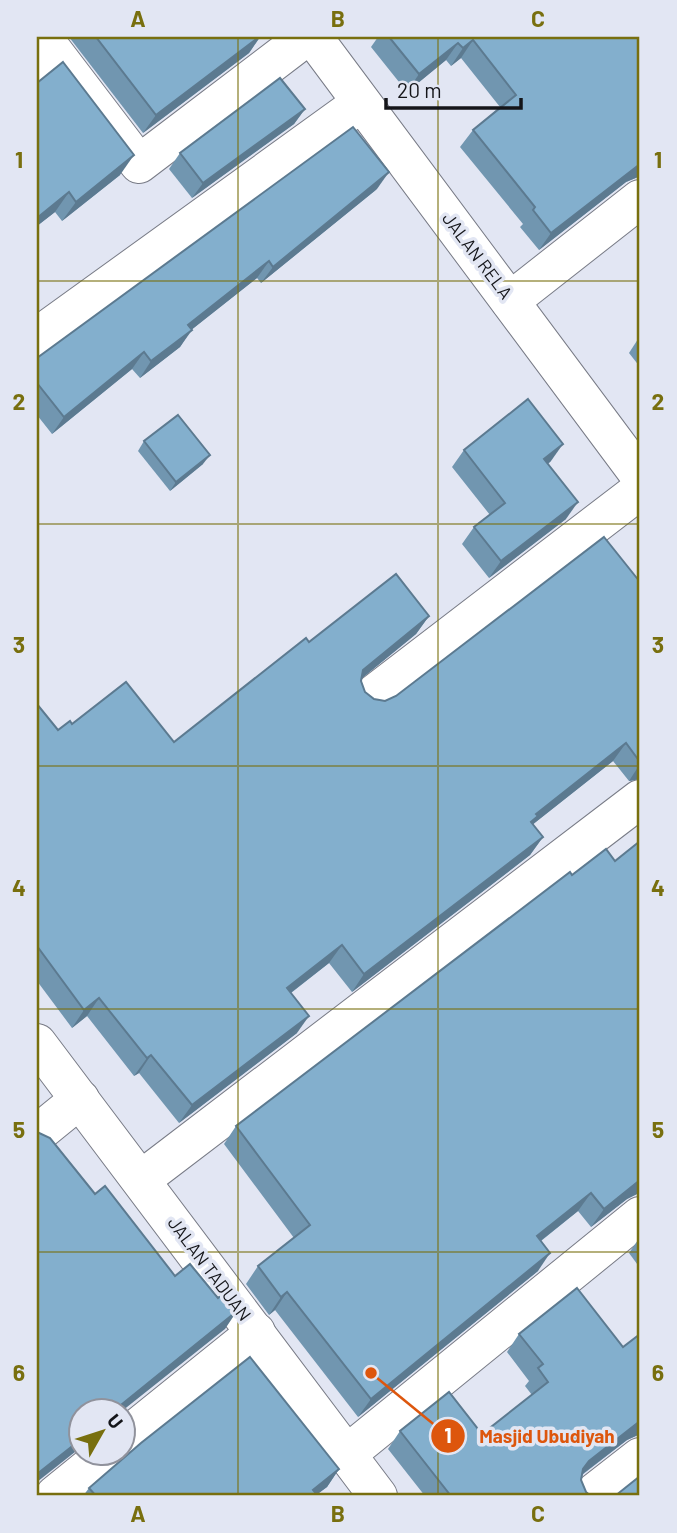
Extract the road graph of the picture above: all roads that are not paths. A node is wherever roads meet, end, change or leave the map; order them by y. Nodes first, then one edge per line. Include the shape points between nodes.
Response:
1 (306, 37) edge
2 (313, 37) edge
3 (37, 64) edge
4 (361, 103) junction
5 (640, 199) edge
6 (510, 301) junction
7 (37, 337) edge
8 (640, 476) edge
9 (640, 490) edge
10 (370, 697) edge
11 (640, 799) edge
12 (37, 1043) edge
13 (80, 1099) junction
14 (37, 1134) edge
15 (142, 1180) junction
16 (640, 1216) edge
17 (256, 1332) junction
18 (136, 1429) edge
19 (640, 1457) edge
20 (85, 1466) edge
21 (360, 1482) edge
22 (50, 1487) edge
23 (590, 1496) edge

1 - 3 street via 139,164 53,51
2 - 4 street, JALAN RELA
4 - 6 street, JALAN RELA
4 - 7 street
5 - 6 street
6 - 8 street, JALAN RELA
9 - 10 street
11 - 15 street
12 - 13 street, JALAN TADUAN
13 - 14 street
13 - 15 street, JALAN TADUAN
15 - 17 street, JALAN TADUAN
16 - 21 street
17 - 18 street
17 - 21 street, JALAN TADUAN
19 - 23 street
20 - 22 street

